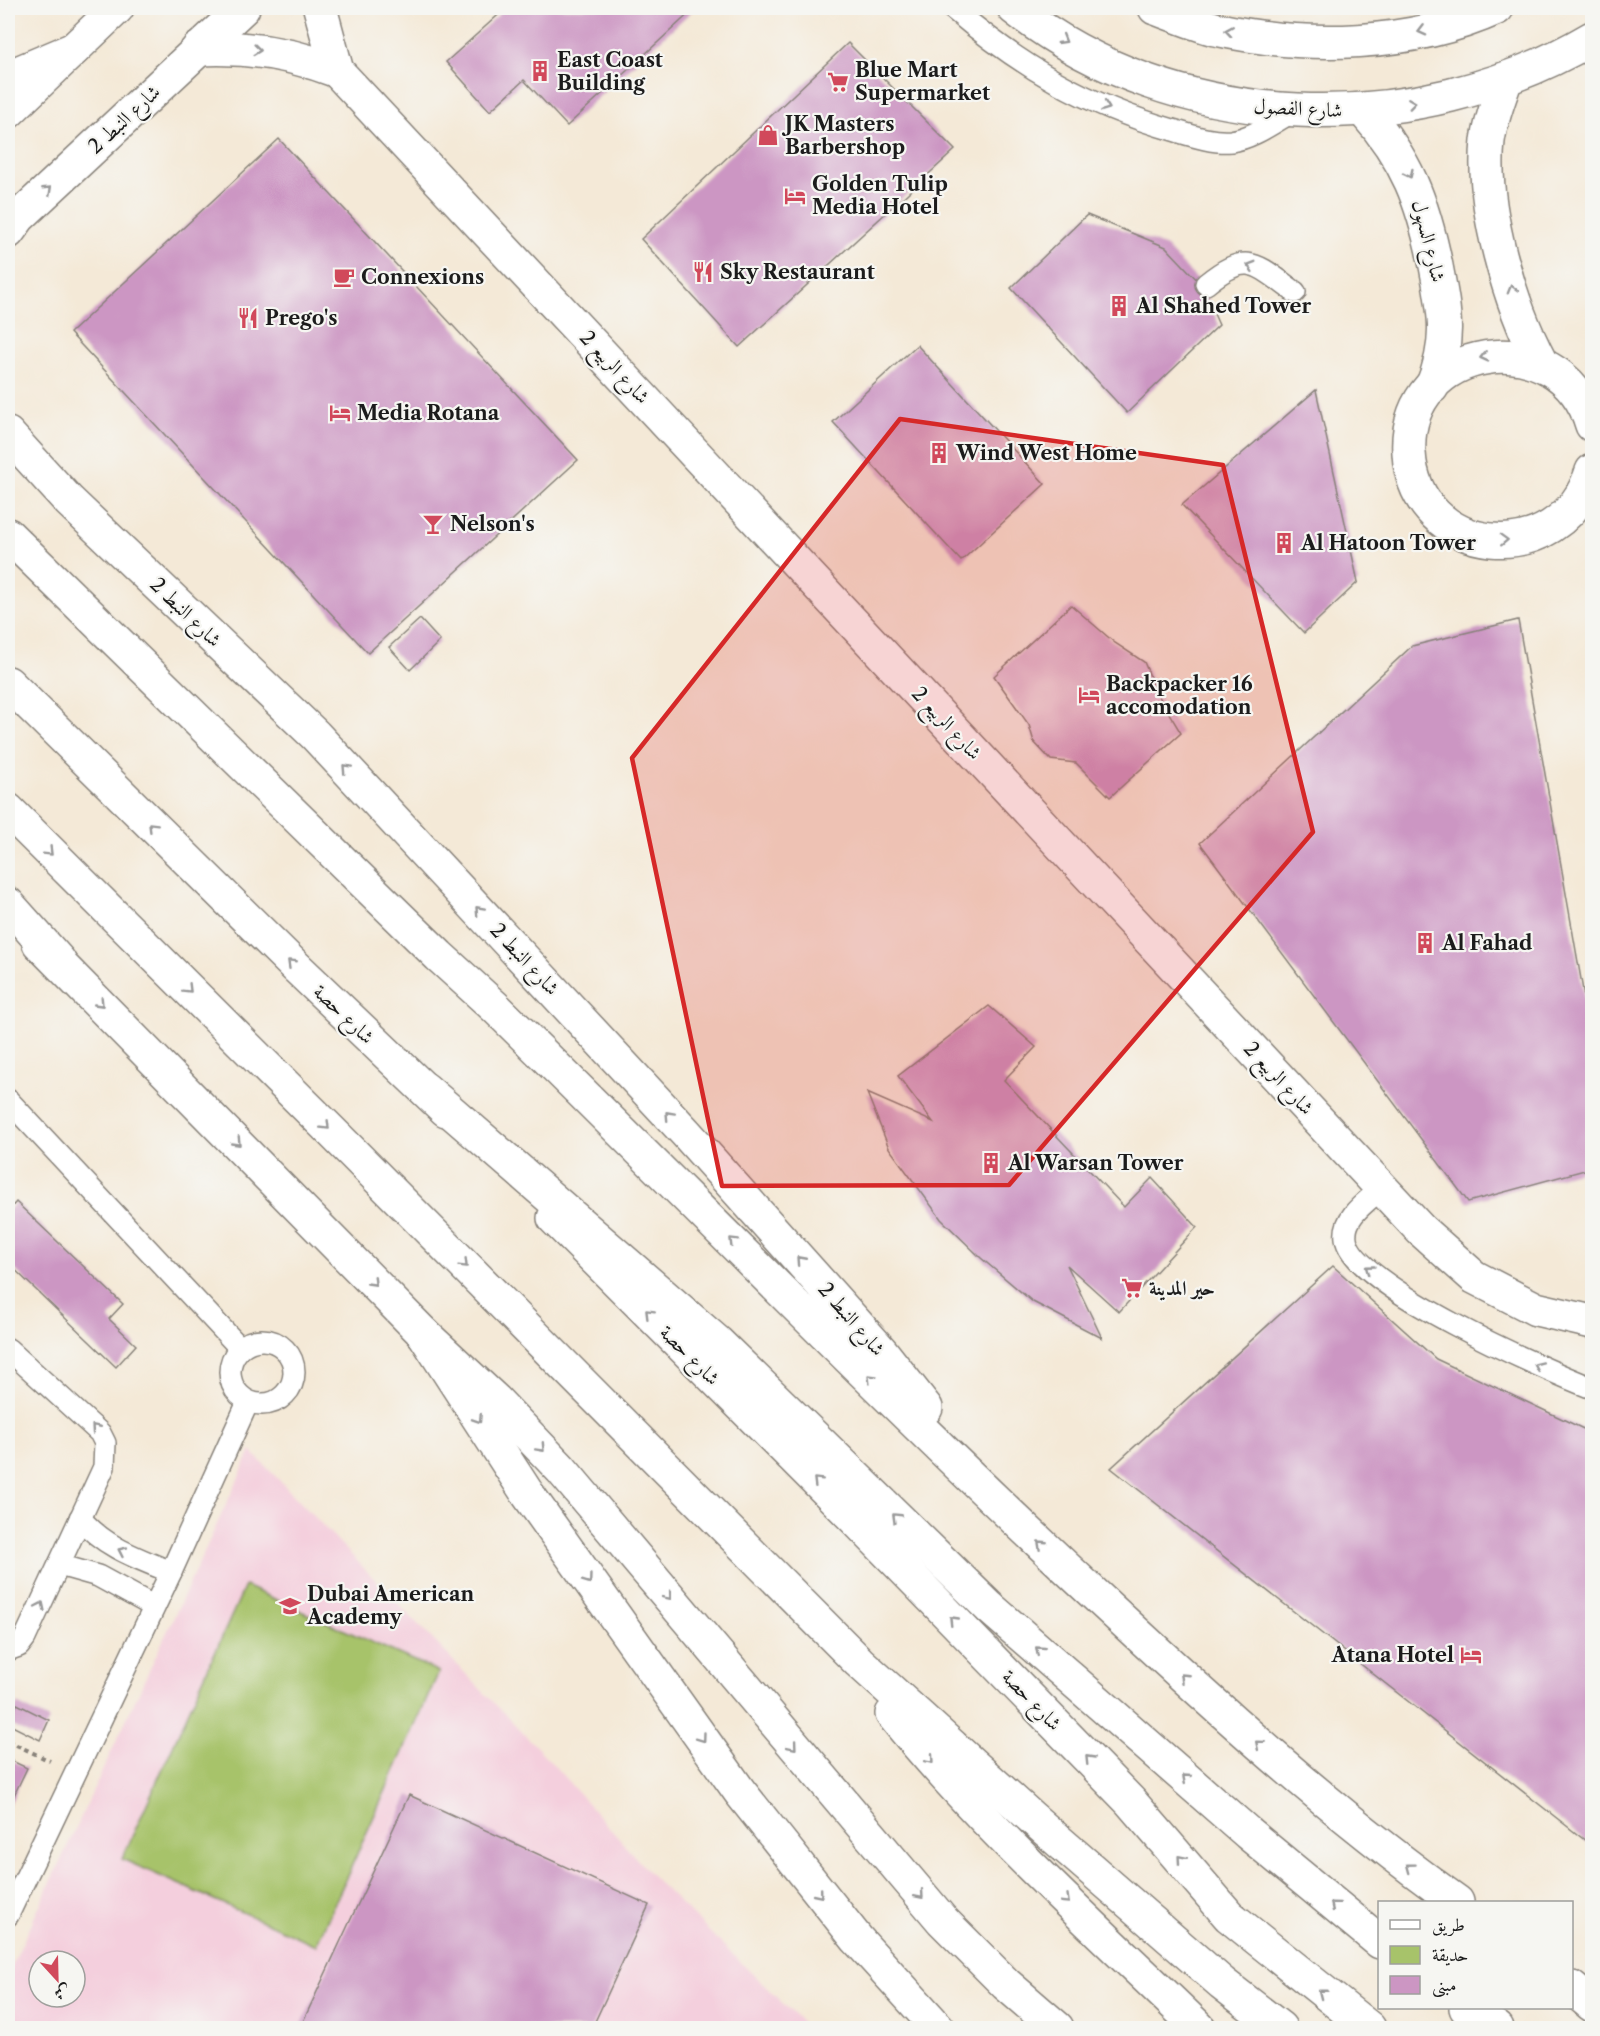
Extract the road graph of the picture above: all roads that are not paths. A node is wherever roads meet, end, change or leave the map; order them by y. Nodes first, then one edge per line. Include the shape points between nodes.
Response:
1 (117, 8) edge
2 (243, 8) edge
3 (320, 8) edge
4 (952, 8) edge
5 (1014, 8) edge
6 (1155, 8) edge
7 (1497, 8) edge
8 (1593, 38) edge
9 (74, 49) junction
10 (198, 49) junction
11 (337, 70) junction
12 (8, 76) edge
13 (1506, 79) junction
14 (1363, 110) junction
15 (8, 112) edge
16 (1292, 112) junction
17 (11, 225) edge
18 (1206, 284) dead end
19 (1294, 292) dead end
20 (1541, 363) junction
21 (1432, 387) junction
22 (1593, 425) edge
23 (8, 434) edge
24 (1593, 471) edge
25 (8, 536) edge
26 (8, 683) edge
27 (8, 810) edge
28 (8, 904) edge
29 (8, 915) edge
30 (59, 962) junction
31 (425, 1089) junction
32 (8, 1100) edge
33 (1382, 1188) junction
34 (1593, 1322) edge
35 (424, 1334) junction
36 (240, 1348) junction
37 (8, 1349) edge
38 (1593, 1388) edge
39 (248, 1402) junction
40 (1010, 1516) junction
41 (80, 1518) junction
42 (59, 1566) junction
43 (171, 1572) junction
44 (153, 1606) junction
45 (8, 1650) edge
46 (859, 1662) junction
47 (1456, 1901) edge
48 (8, 1916) edge
49 (1378, 1940) edge
50 (1469, 2009) edge
51 (938, 2028) edge
52 (1057, 2028) edge
53 (1199, 2028) edge
54 (1280, 2028) edge
55 (1369, 2028) edge
56 (1497, 2028) edge

1 - 9 main road
2 - 10 main road, شارع النبط 2
3 - 11 main road, شارع الربيع 2
4 -> 16 lane via 1041,76 1096,103 1154,124 1229,141 1246,137
5 -> 16 main road, شارع الفصول via 1094,59 1158,85 1224,102
7 -> 6 main road via 1390,38 1301,42 1214,28
8 - 13 main road, شارع الفصول
9 - 12 main road
9 - 15 main road
10 -> 11 main road, شارع الربيع 2 via 258,49
17 -> 10 main road, شارع النبط 2
11 - 33 main road, شارع الربيع 2
14 -> 13 main road, شارع الفصول via 1436,99
20 -> 13 main road via 1518,312 1489,202 1488,139
14 - 16 main road, شارع الفصول
14 -> 21 main road, شارع السهول via 1402,160 1426,217 1446,330
19 -> 18 lane via 1253,264 1226,268
20 -> 21 main road via 1518,356 1494,355 1471,360 1449,371
20 - 22 main road via 1571,384 1587,407
21 -> 24 main road via 1411,429 1409,452 1422,496 1436,515 1455,529 1499,541 1541,533 1576,506
40 -> 23 main road, شارع النبط 2 via 881,1351 550,985 315,735 69,501
40 -> 25 main road via 495,1007
31 -> 26 main road, شارع حصة
27 -> 46 main road
28 - 30 main road
29 - 30 main road
30 -> 35 main road
49 -> 31 main road via 1248,1833 989,1607 717,1342
55 -> 31 main road, شارع حصة via 1229,1916 1130,1801 858,1522
32 - 36 lane
33 - 34 main road, شارع الربيع 2 via 1421,1230 1474,1277 1536,1309
38 -> 33 lane via 1459,1327 1355,1259 1348,1249 1346,1228 1350,1219
35 -> 51 main road via 520,1483 740,1792 844,1923
35 -> 52 main road via 561,1469 942,1920
36 - 39 lane via 229,1373 234,1390
36 - 39 lane via 268,1340 285,1350 294,1367 294,1377 285,1395 267,1404
41 -> 37 lane via 104,1467 105,1443 93,1424
39 - 43 lane
47 -> 40 main road via 1369,1836 1227,1716
41 - 42 lane
43 -> 41 lane via 113,1547
42 - 44 lane via 98,1576
45 -> 42 lane via 26,1638
43 - 44 lane
44 - 48 lane
46 -> 53 main road via 891,1712 966,1800
46 - 54 main road via 1031,1817 1222,1983
50 - 56 main road

